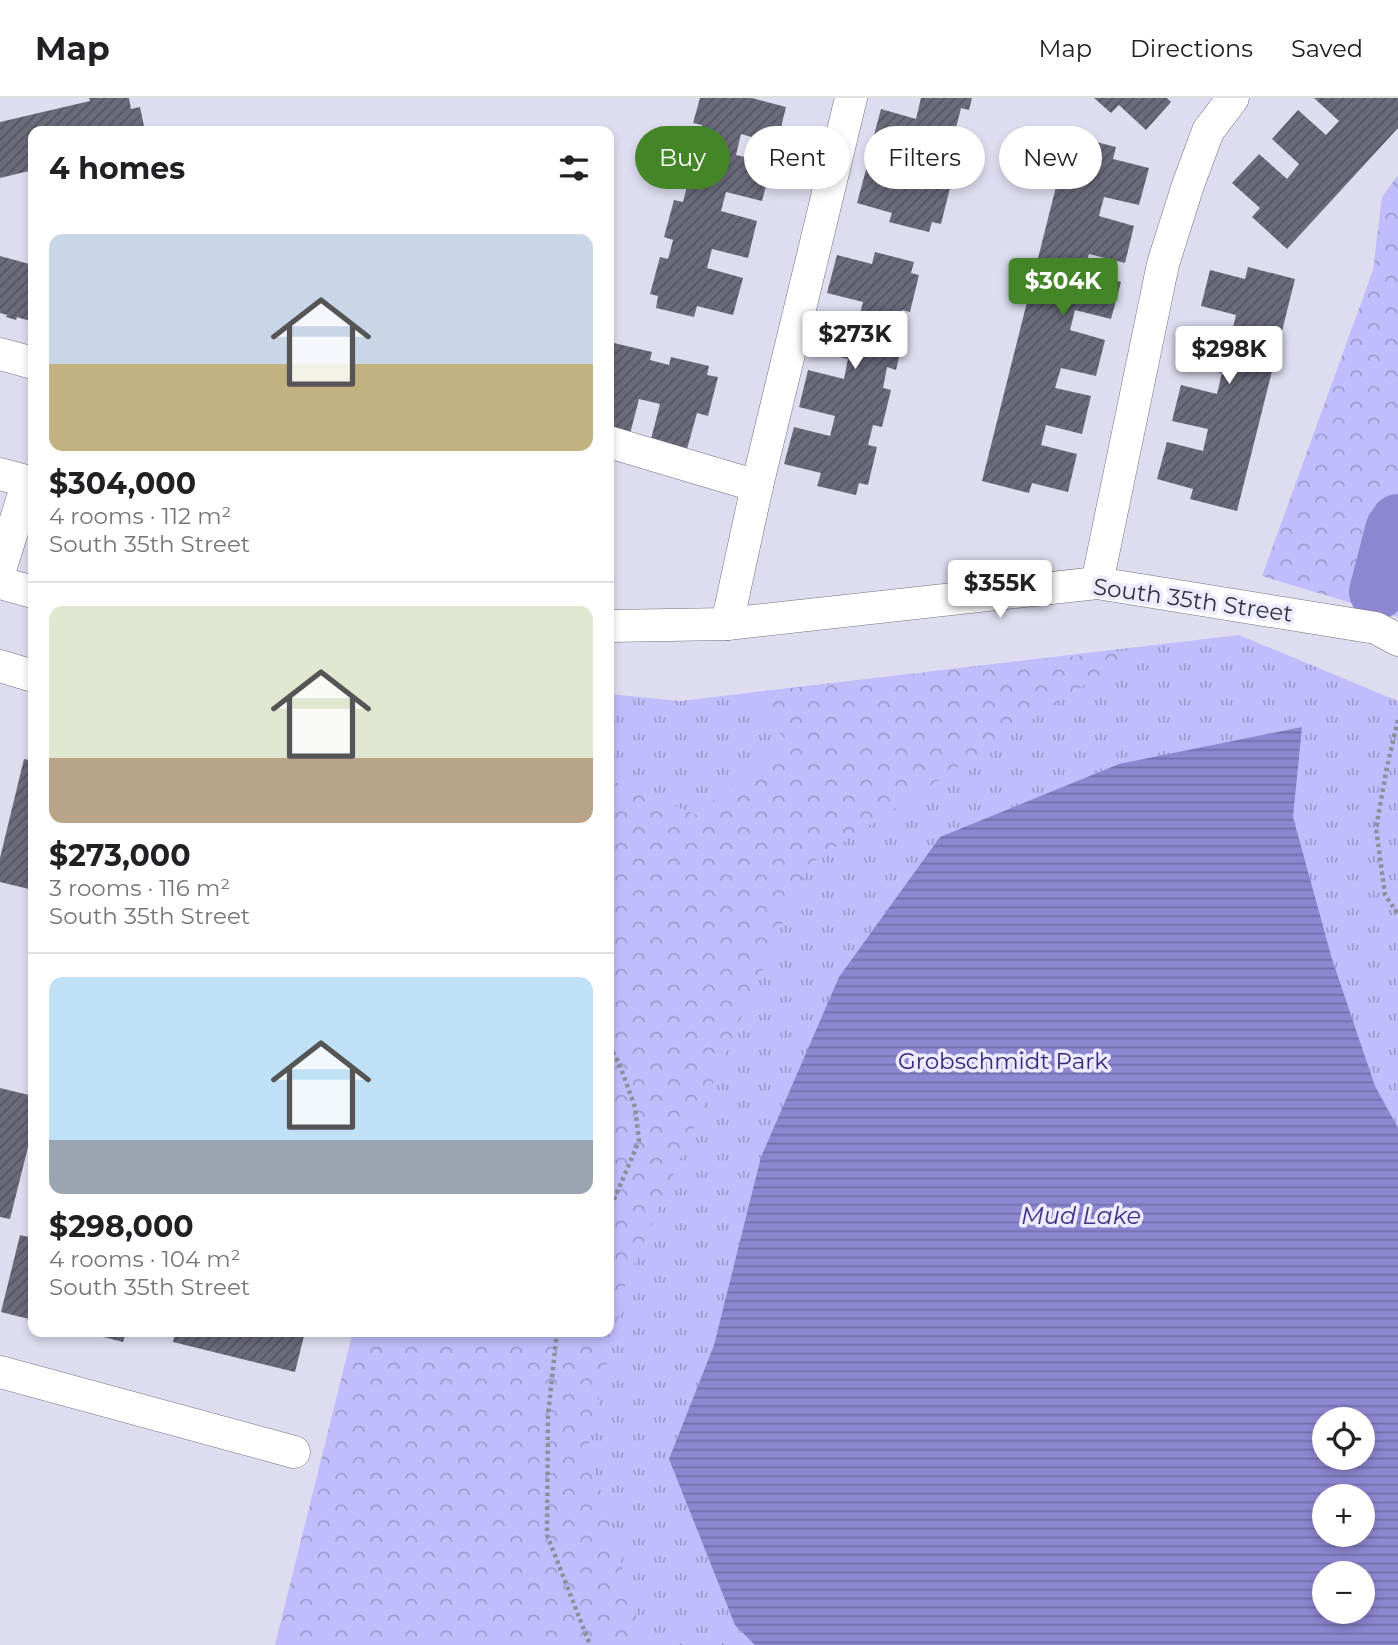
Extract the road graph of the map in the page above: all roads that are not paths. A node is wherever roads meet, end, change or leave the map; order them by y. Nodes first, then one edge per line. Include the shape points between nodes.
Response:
1 (850, 98) edge
2 (1233, 98) edge
3 (0, 354) edge
4 (28, 362) edge
5 (614, 443) edge
6 (21, 479) edge
7 (757, 486) junction
8 (0, 570) edge
9 (0, 583) edge
10 (1097, 583) junction
11 (28, 591) edge
12 (727, 624) junction
13 (614, 626) edge
14 (1398, 640) edge
15 (0, 666) edge
16 (28, 675) edge
17 (0, 1372) edge
18 (294, 1452) dead end

1 - 7 street
2 - 10 street via 1208,131 1163,264
3 - 4 street
5 - 7 street
6 - 8 street
7 - 12 street
9 - 11 street
10 - 12 street, South 35th Street
10 - 14 street, South 35th Street via 1376,628
12 - 13 street, South 35th Street
15 - 16 street
17 - 18 street

